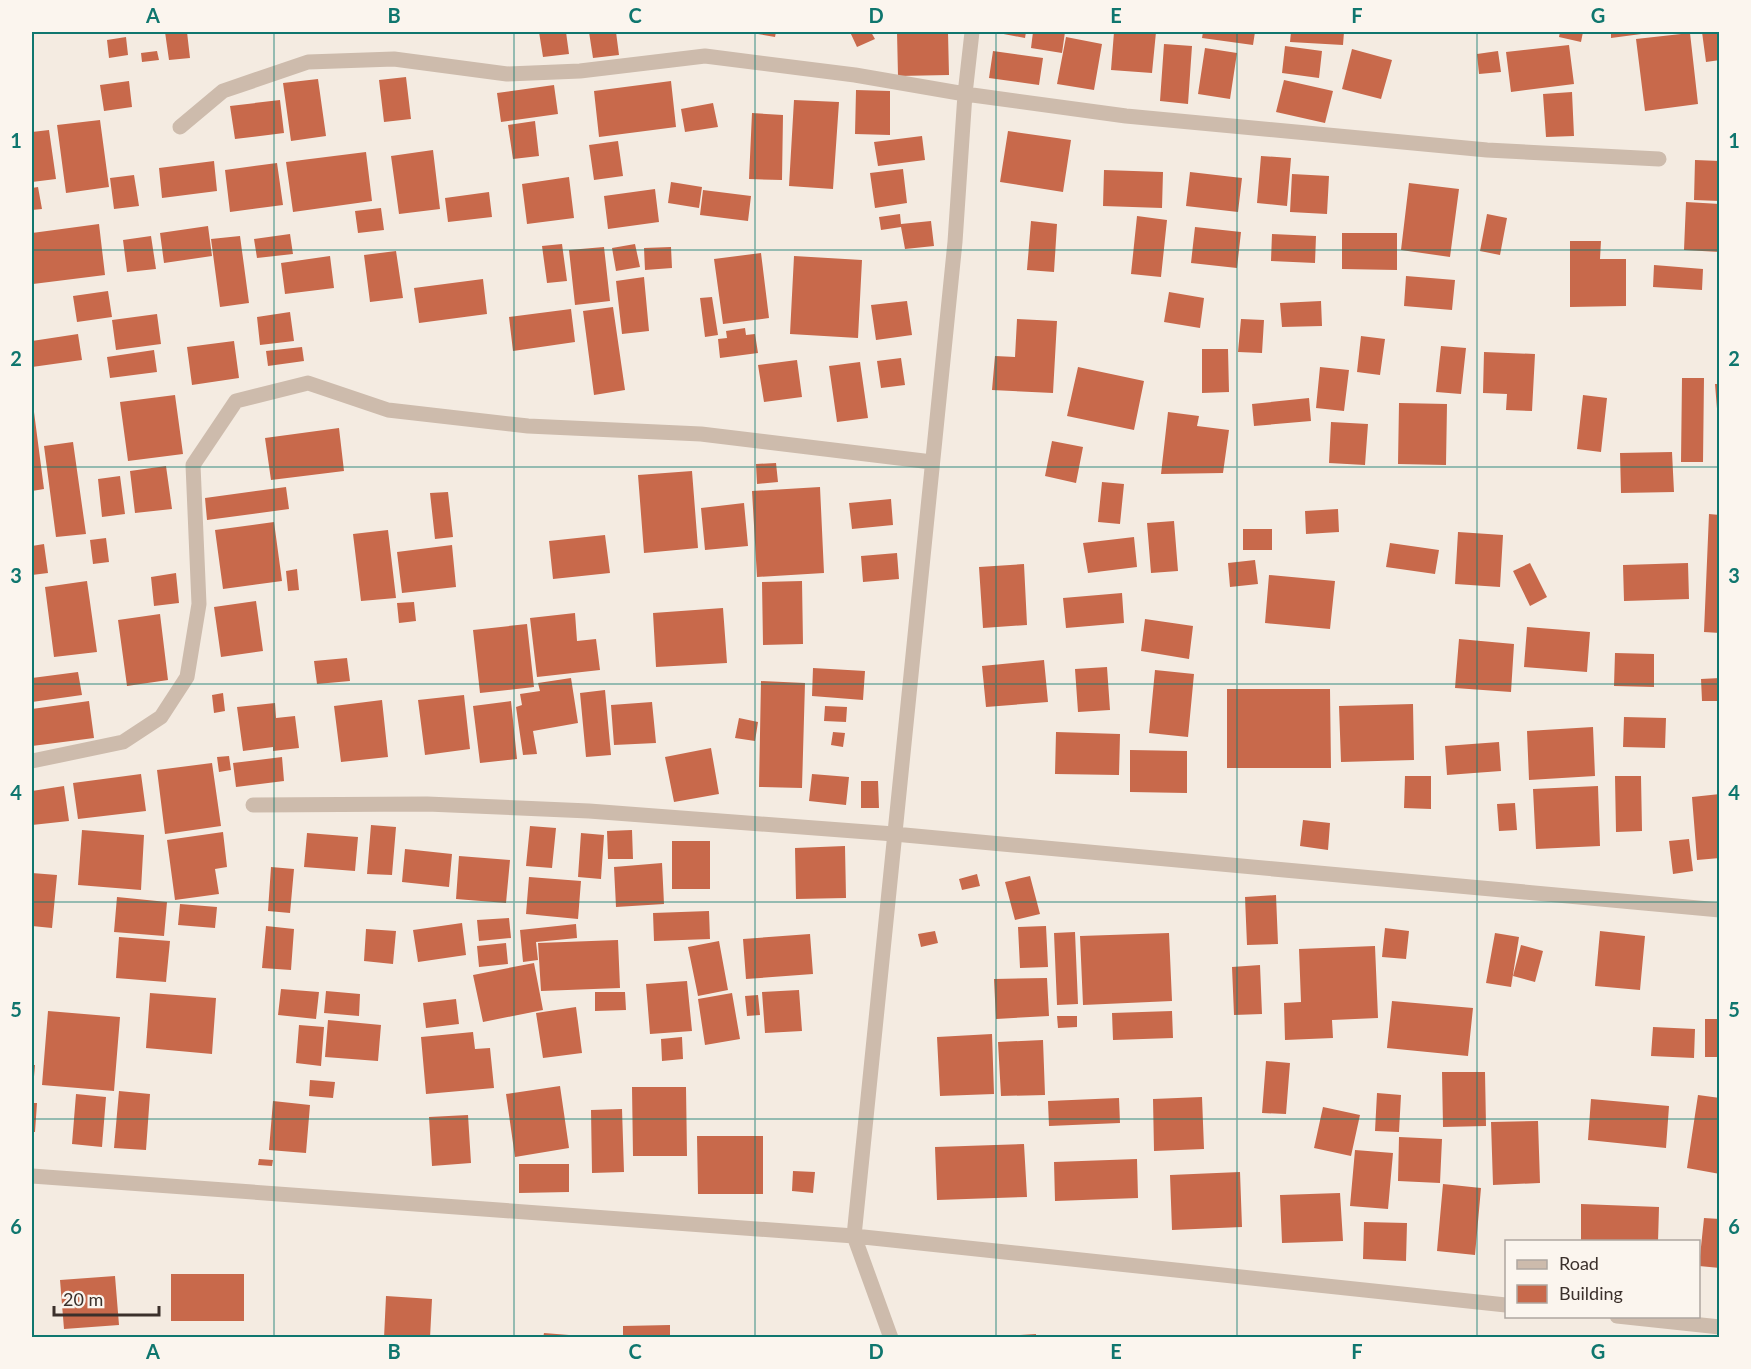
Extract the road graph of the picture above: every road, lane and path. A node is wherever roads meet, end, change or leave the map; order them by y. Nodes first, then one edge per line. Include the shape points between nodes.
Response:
1 (972, 32) edge
2 (965, 94) junction
3 (180, 127) dead end
4 (1659, 159) dead end
5 (932, 462) junction
6 (32, 761) edge
7 (253, 805) dead end
8 (894, 834) junction
9 (1719, 910) edge
10 (32, 1176) edge
11 (854, 1236) junction
12 (1505, 1305) edge
13 (1627, 1318) edge
14 (1719, 1327) edge
15 (891, 1338) edge

1 - 2 street
2 - 3 street via 705,56 507,74 394,59 308,62 223,91
2 - 4 street via 1126,116 1394,142
2 - 5 street via 955,242
5 - 6 street via 701,434 528,426 388,410 309,383 236,401 193,465 199,604 187,677 161,717 123,742
5 - 8 street
7 - 8 street via 427,804 577,810
8 - 9 street
8 - 11 street
10 - 11 street
11 - 12 street
11 - 15 street
13 - 14 street

